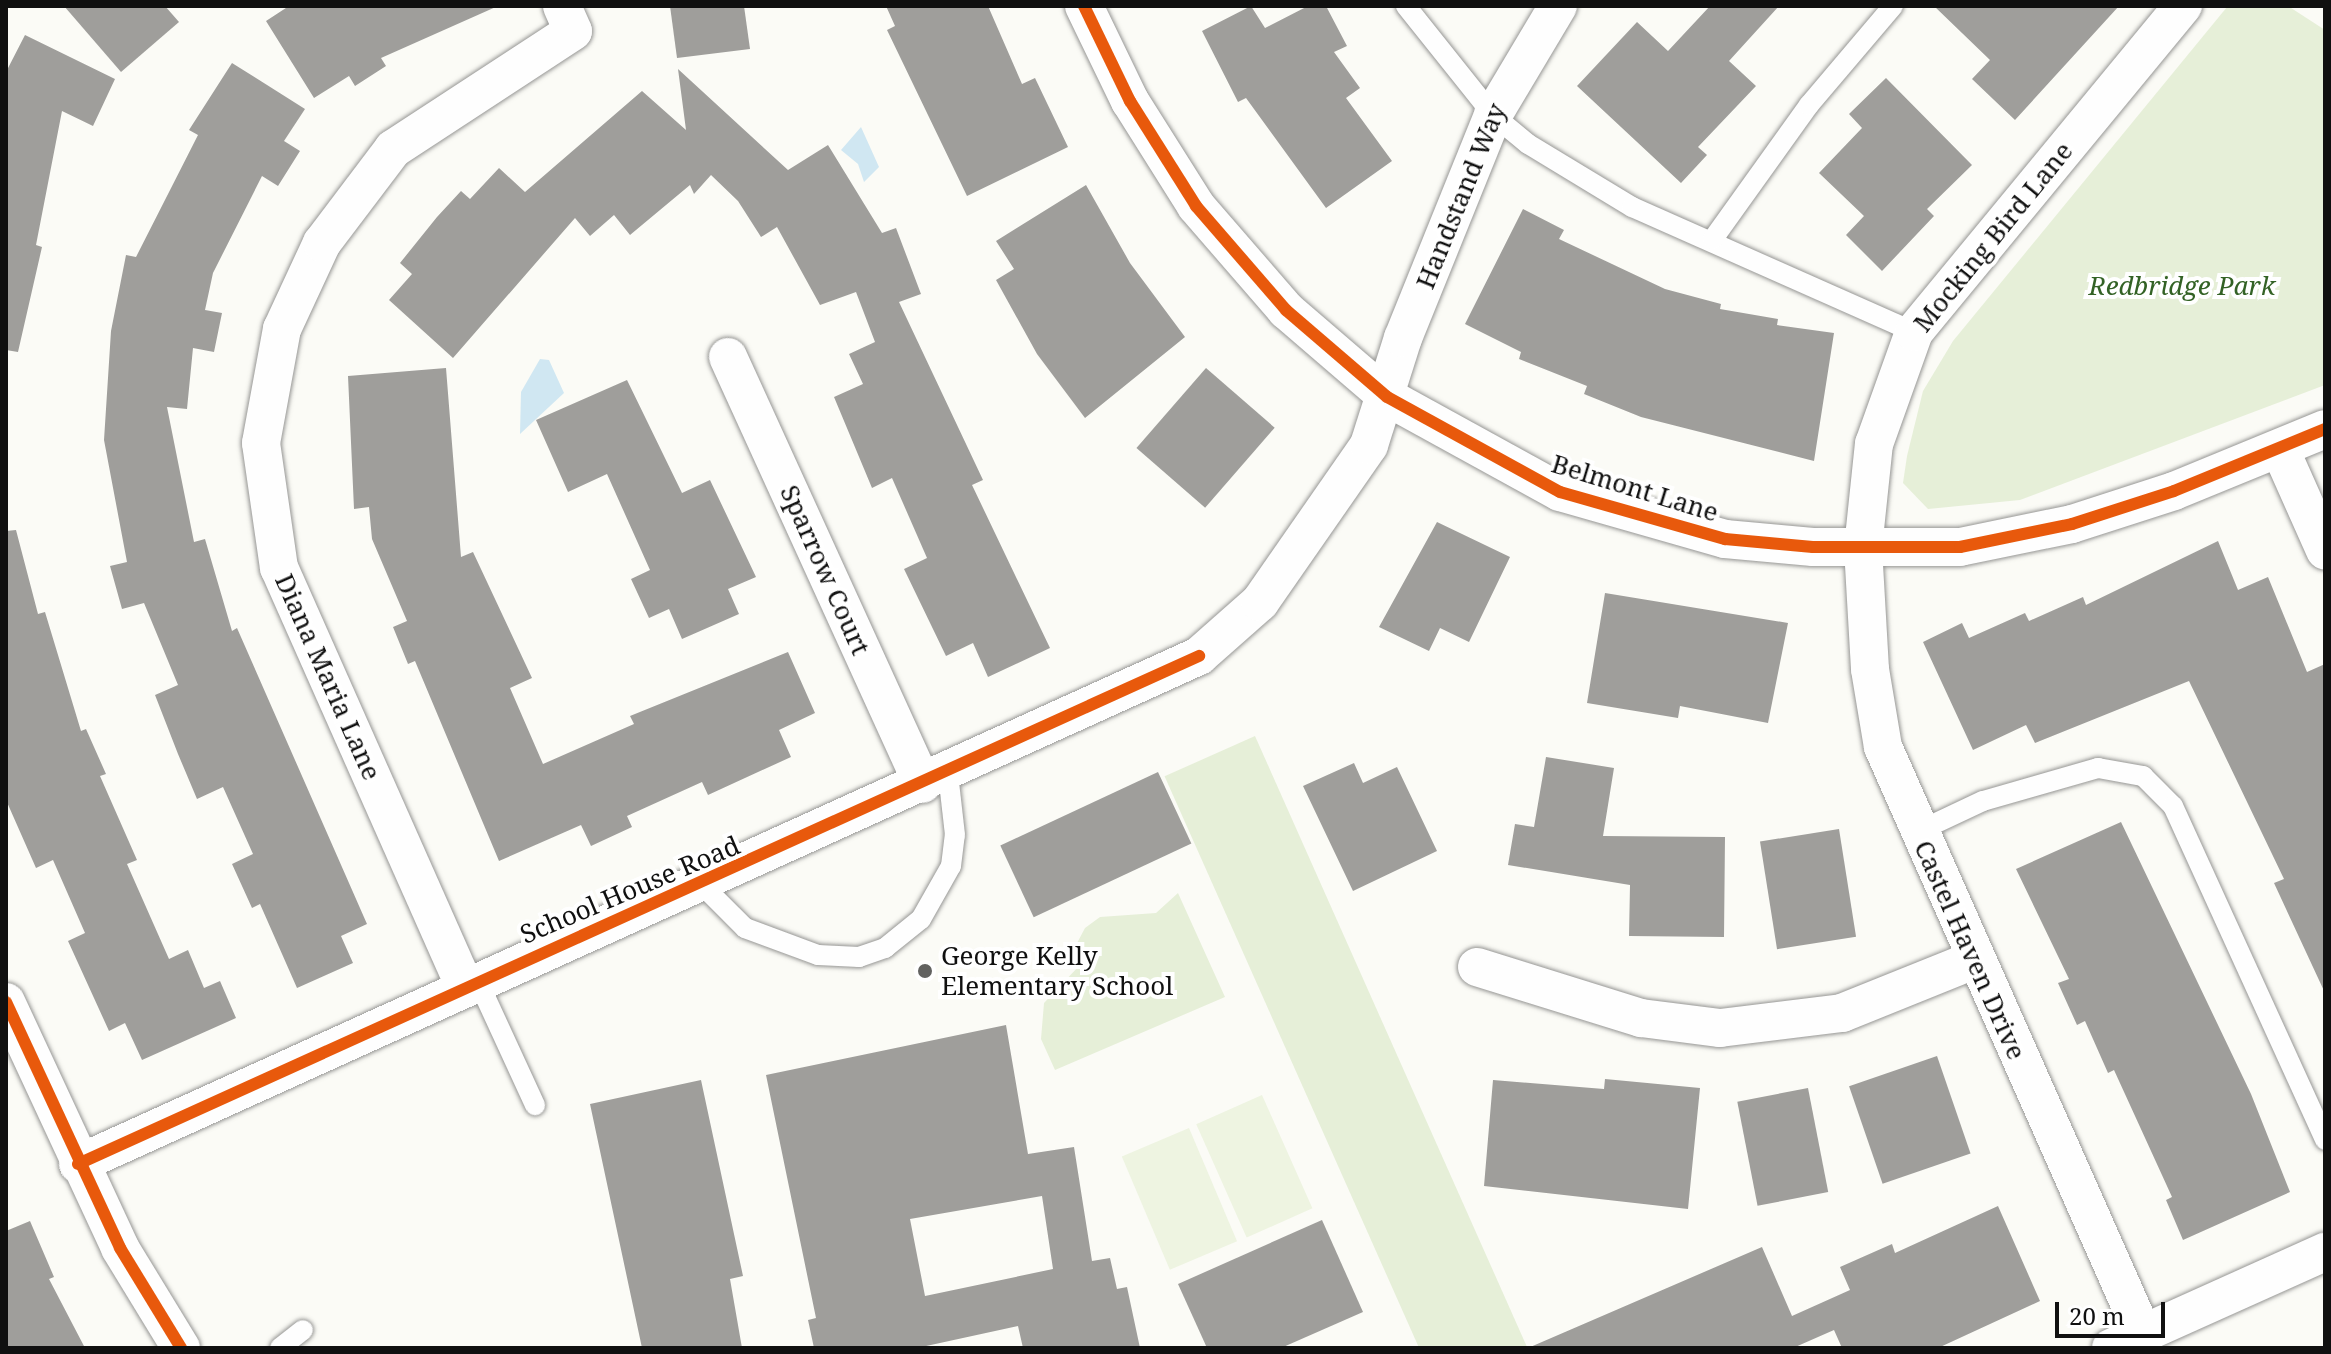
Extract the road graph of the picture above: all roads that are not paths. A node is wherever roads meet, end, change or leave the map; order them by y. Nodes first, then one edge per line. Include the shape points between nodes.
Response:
1 (562, 6) edge
2 (1084, 6) edge
3 (1406, 6) edge
4 (1558, 6) edge
5 (1893, 6) edge
6 (2183, 6) edge
7 (1493, 115) junction
8 (1713, 239) junction
9 (1914, 332) junction
10 (728, 357) dead end
11 (1387, 397) junction
12 (2325, 429) edge
13 (2280, 449) junction
14 (1863, 548) junction
15 (2325, 550) edge
16 (936, 779) junction
17 (1917, 832) junction
18 (702, 885) junction
19 (1974, 960) junction
20 (1477, 967) dead end
21 (470, 982) junction
22 (6, 1002) edge
23 (535, 1105) dead end
24 (2325, 1140) edge
25 (78, 1164) junction
26 (2325, 1252) edge
27 (303, 1330) dead end
28 (2127, 1341) edge
29 (181, 1348) edge
30 (280, 1348) edge

1 - 21 street, Diana Maria Lane via 573,31 393,149 322,243 282,329 261,443 279,568
2 - 11 street, Belmont Lane via 1130,101 1196,206 1286,310
3 - 7 lane
4 - 7 street, Handstand Way
5 - 8 lane via 1809,105
6 - 9 street, Mocking Bird Lane
7 - 8 lane via 1586,181
7 - 11 street, Handstand Way via 1403,338
8 - 9 lane
9 - 14 street, Mocking Bird Lane via 1874,444
10 - 16 street, Sparrow Court
11 - 14 street, Belmont Lane via 1501,464 1641,519 1725,539
11 - 16 street, School House Road via 1369,445 1326,511 1260,602 1219,639 1164,674
12 - 13 street, Belmont Lane
13 - 14 street, Belmont Lane via 2072,524 1960,547
13 - 15 street
14 - 17 street, Castel Haven Drive via 1875,711
16 - 18 street, School House Road
16 - 18 lane via 955,835 951,866 921,919 885,948 859,957 818,955 745,928
17 - 19 street, Castel Haven Drive
17 - 24 lane via 1983,801 2098,768 2143,776 2173,806
18 - 21 street, School House Road
19 - 20 street via 1842,1013 1720,1028 1641,1018
19 - 28 street, Castel Haven Drive
21 - 23 lane
21 - 25 street, School House Road
22 - 25 street
25 - 29 street
26 - 28 street
27 - 30 lane

